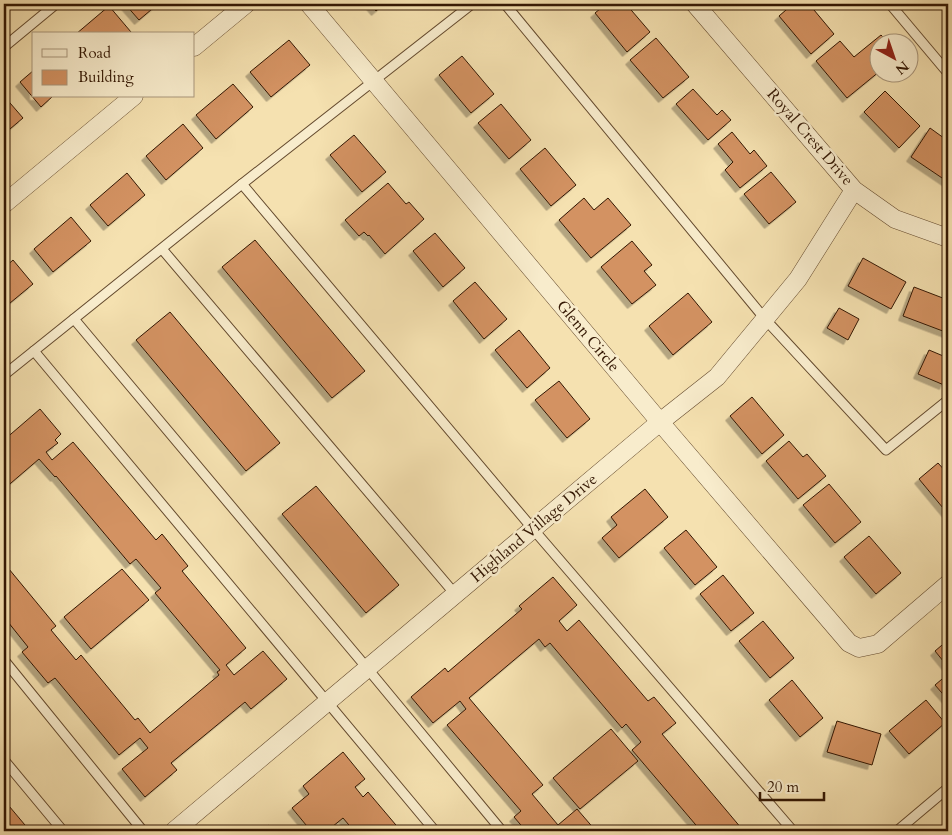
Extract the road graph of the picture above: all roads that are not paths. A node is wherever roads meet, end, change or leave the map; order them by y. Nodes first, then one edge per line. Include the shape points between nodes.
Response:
1 (56, 4) edge
2 (246, 4) edge
3 (309, 4) edge
4 (472, 4) edge
5 (505, 4) edge
6 (696, 4) edge
7 (890, 4) edge
8 (195, 46) edge
9 (4, 47) edge
10 (948, 73) edge
11 (374, 81) junction
12 (132, 98) edge
13 (242, 184) junction
14 (854, 190) junction
15 (4, 204) edge
16 (948, 238) edge
17 (162, 249) junction
18 (74, 319) junction
19 (765, 319) junction
20 (34, 352) junction
21 (4, 376) edge
22 (948, 400) edge
23 (660, 422) junction
24 (533, 529) junction
25 (948, 584) edge
26 (455, 594) junction
27 (4, 660) edge
28 (367, 668) junction
29 (327, 702) junction
30 (4, 760) edge
31 (948, 788) edge
32 (63, 831) edge
33 (143, 831) edge
34 (174, 831) edge
35 (434, 831) edge
36 (502, 831) edge
37 (793, 831) edge
38 (897, 831) edge

1 - 9 lane
2 - 8 street
3 - 11 street, Glenn Circle
4 - 11 lane
5 - 19 lane
6 - 14 street, Royal Crest Drive
7 - 10 lane
11 - 13 lane
11 - 23 street, Glenn Circle
12 - 15 street
13 - 17 lane
13 - 24 lane
14 - 16 street, Royal Crest Drive via 895,219
14 - 19 street, Highland Village Drive via 798,279
17 - 18 lane
17 - 26 lane
18 - 20 lane
18 - 28 lane
19 - 22 lane via 886,450
19 - 23 street, Highland Village Drive via 717,377
20 - 21 lane
20 - 29 lane
23 - 24 street, Highland Village Drive
23 - 25 street, Glenn Circle via 849,643 859,648 878,644
24 - 26 street, Highland Village Drive
24 - 37 lane
26 - 28 street, Highland Village Drive
27 - 33 lane
28 - 29 street, Highland Village Drive
28 - 36 lane
29 - 34 street, Highland Village Drive
29 - 35 lane
30 - 32 lane
31 - 38 lane

